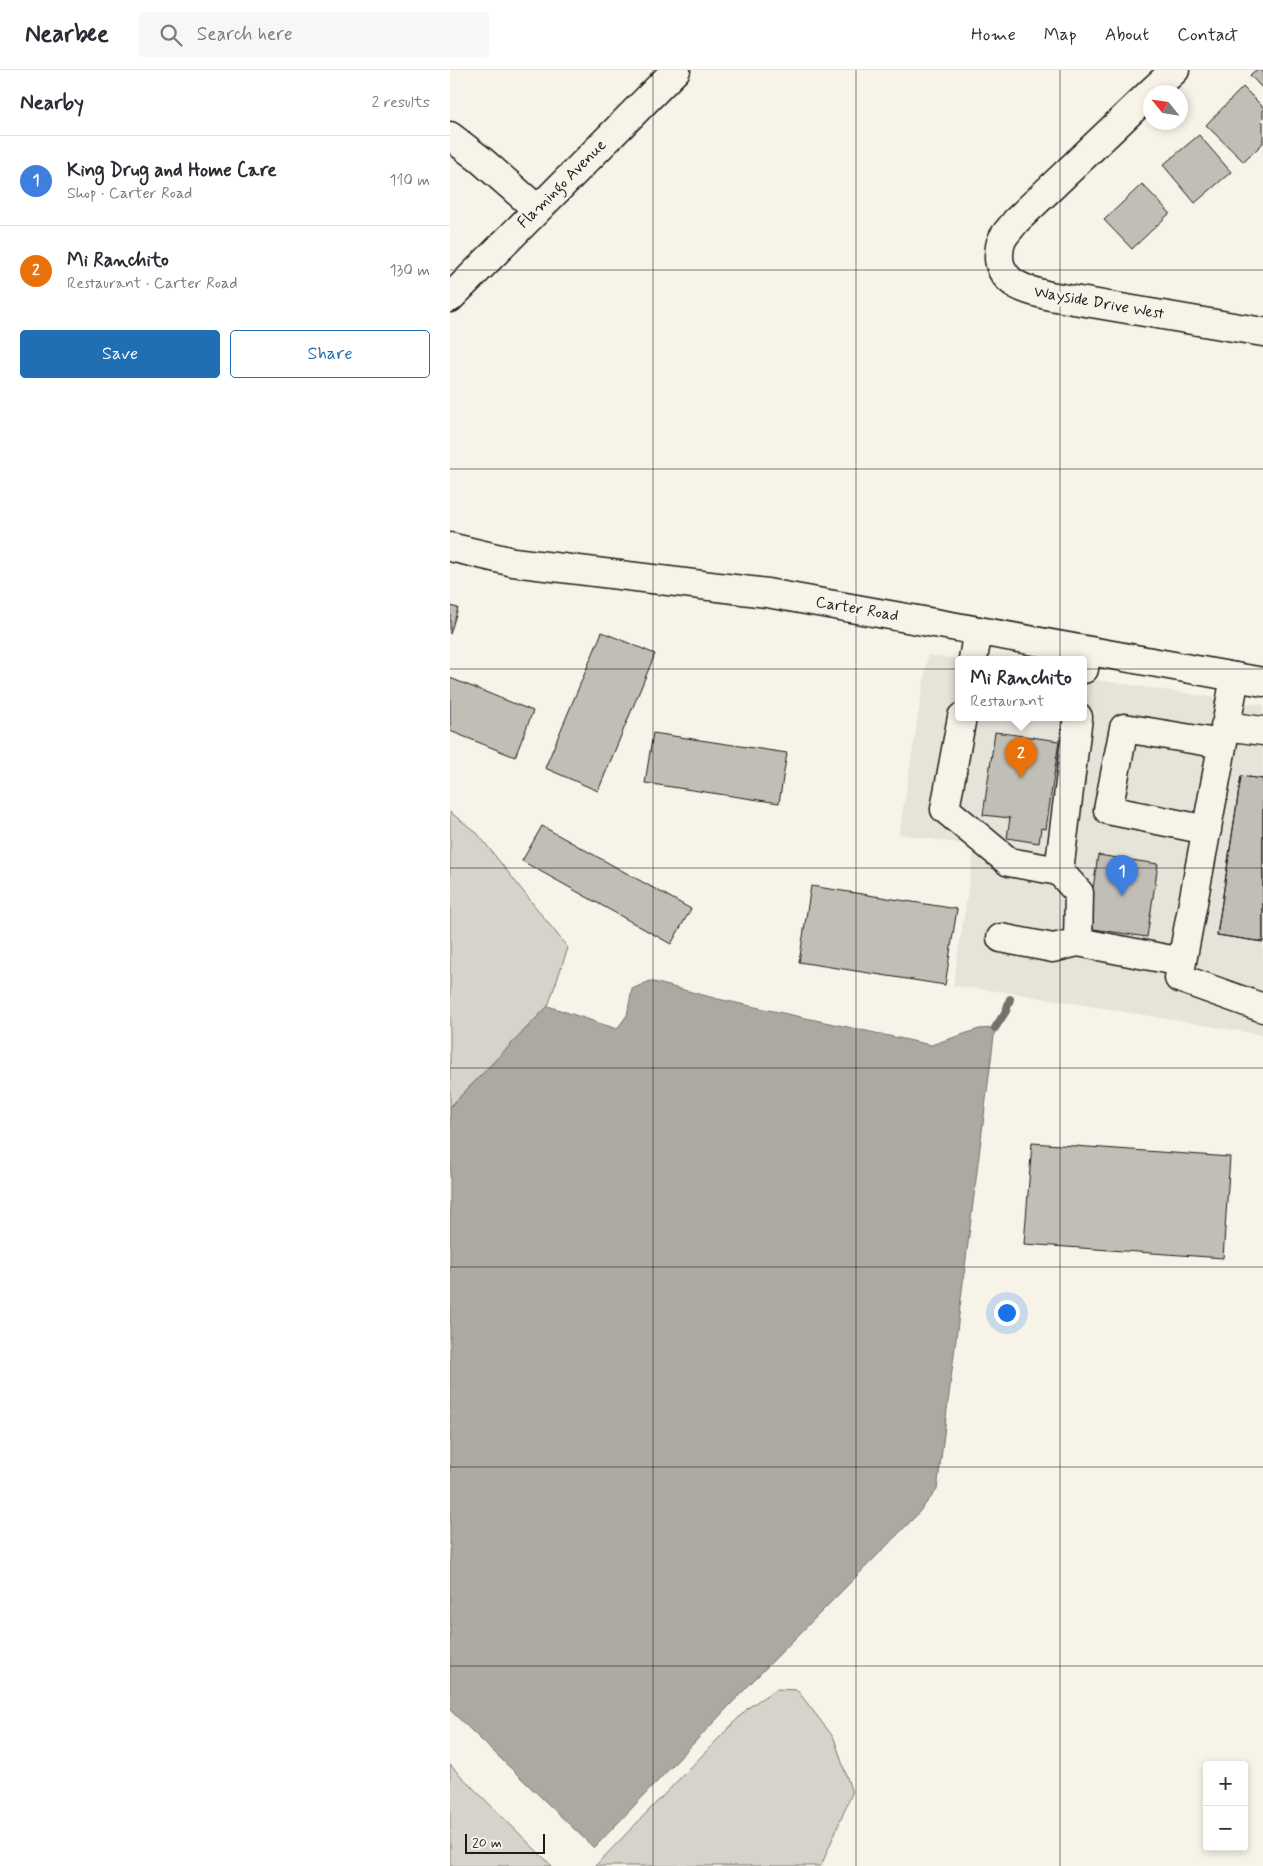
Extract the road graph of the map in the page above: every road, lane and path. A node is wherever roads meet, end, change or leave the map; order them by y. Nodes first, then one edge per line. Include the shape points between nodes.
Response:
1 (676, 70) edge
2 (1174, 70) edge
3 (1159, 85) edge
4 (1143, 101) edge
5 (450, 136) edge
6 (537, 209) junction
7 (450, 298) edge
8 (1263, 332) edge
9 (450, 547) edge
10 (978, 631) junction
11 (974, 656) edge
12 (1070, 656) edge
13 (1087, 660) edge
14 (1234, 677) junction
15 (1263, 682) edge
16 (961, 721) edge
17 (1078, 721) edge
18 (1263, 731) edge
19 (1224, 735) junction
20 (1207, 830) junction
21 (1059, 871) junction
22 (1002, 938) dead end
23 (1078, 942) junction
24 (1182, 962) junction
25 (1263, 1008) edge

1 - 6 street, Flamingo Avenue
2 - 3 street, Wayside Drive West
4 - 8 street, Wayside Drive West via 1016,221 1002,239 998,252 1000,267 1010,281 1050,296
5 - 6 street
6 - 7 street, Flamingo Avenue
9 - 10 street, Carter Road via 513,562 767,593
10 - 11 street
10 - 12 street, Carter Road
13 - 14 street, Carter Road
14 - 15 street, Carter Road
14 - 19 street
16 - 21 street via 945,809 1009,862
17 - 21 street
18 - 19 street
19 - 20 street
19 - 20 street via 1124,728 1108,810
20 - 24 street
21 - 23 street via 1079,893
22 - 23 street via 1052,948
23 - 24 street
24 - 25 street via 1179,978

